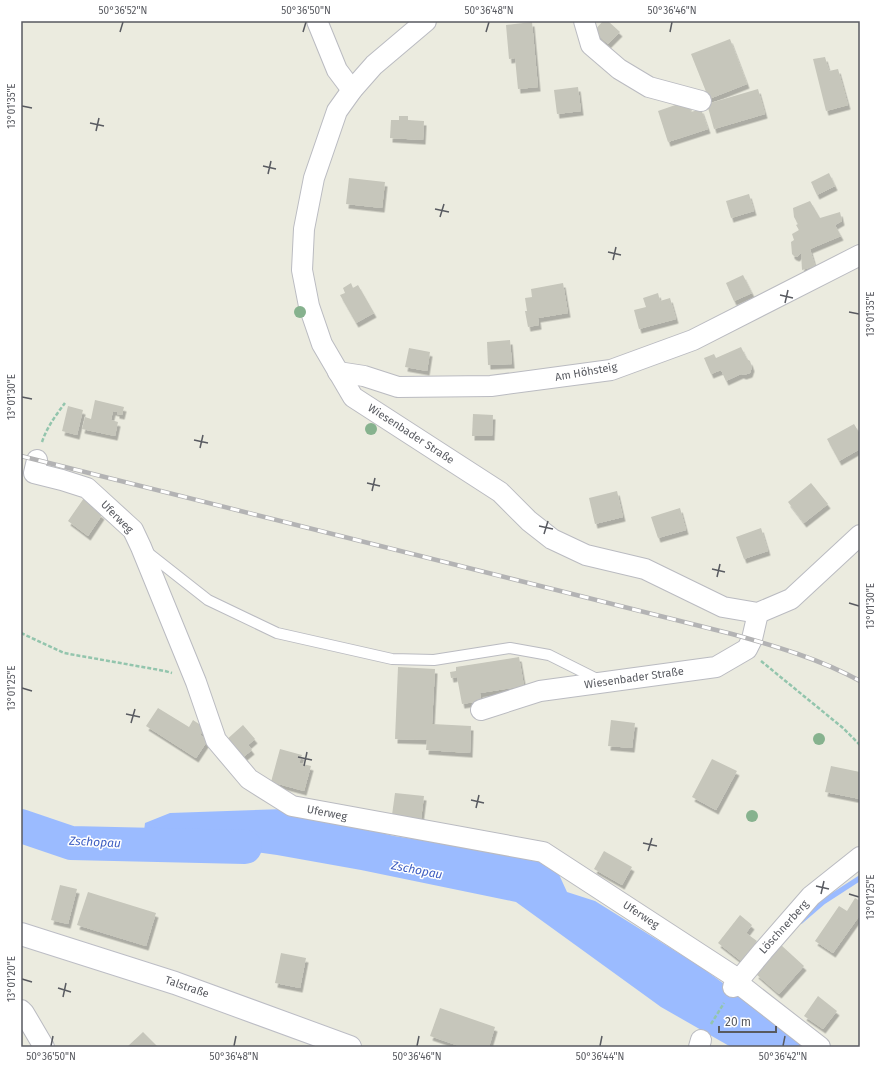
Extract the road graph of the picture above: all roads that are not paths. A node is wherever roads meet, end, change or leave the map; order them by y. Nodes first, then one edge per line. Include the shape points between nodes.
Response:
1 (317, 21) edge
2 (426, 21) edge
3 (584, 21) edge
4 (352, 90) junction
5 (701, 101) dead end
6 (860, 255) edge
7 (338, 372) junction
8 (37, 460) road end
9 (860, 535) edge
10 (141, 547) junction
11 (758, 613) junction
12 (604, 683) junction
13 (481, 710) dead end
14 (860, 858) edge
15 (21, 934) edge
16 (736, 983) junction
17 (21, 1010) edge
18 (44, 1047) edge
19 (350, 1047) edge
20 (820, 1047) edge

1 - 4 street via 337,70
2 - 4 street, Wiesenbader Straße via 374,64
3 - 5 street via 591,45 619,69 649,87
4 - 7 street, Wiesenbader Straße via 337,111 314,178 304,229 302,270 309,306 322,344
6 - 7 street, Am Höhsteig via 693,340 611,370 490,386 398,388 364,376
7 - 11 street, Wiesenbader Straße via 353,397 500,492 552,540 586,555 645,569 723,607
8 - 10 street, Uferweg via 34,473 87,488 133,530
9 - 11 street via 791,599
10 - 12 lane via 208,600 277,633 392,659 434,660 510,648 549,655
10 - 16 street, Uferweg via 196,682 216,740 249,779 292,806 543,852
11 - 12 street, Wiesenbader Straße via 747,649 716,667
12 - 13 street, Wiesenbader Straße via 540,691
14 - 16 street, Löschnerberg via 811,896
15 - 19 main road, Talstraße via 175,983
16 - 20 street, Uferweg
17 - 18 street

